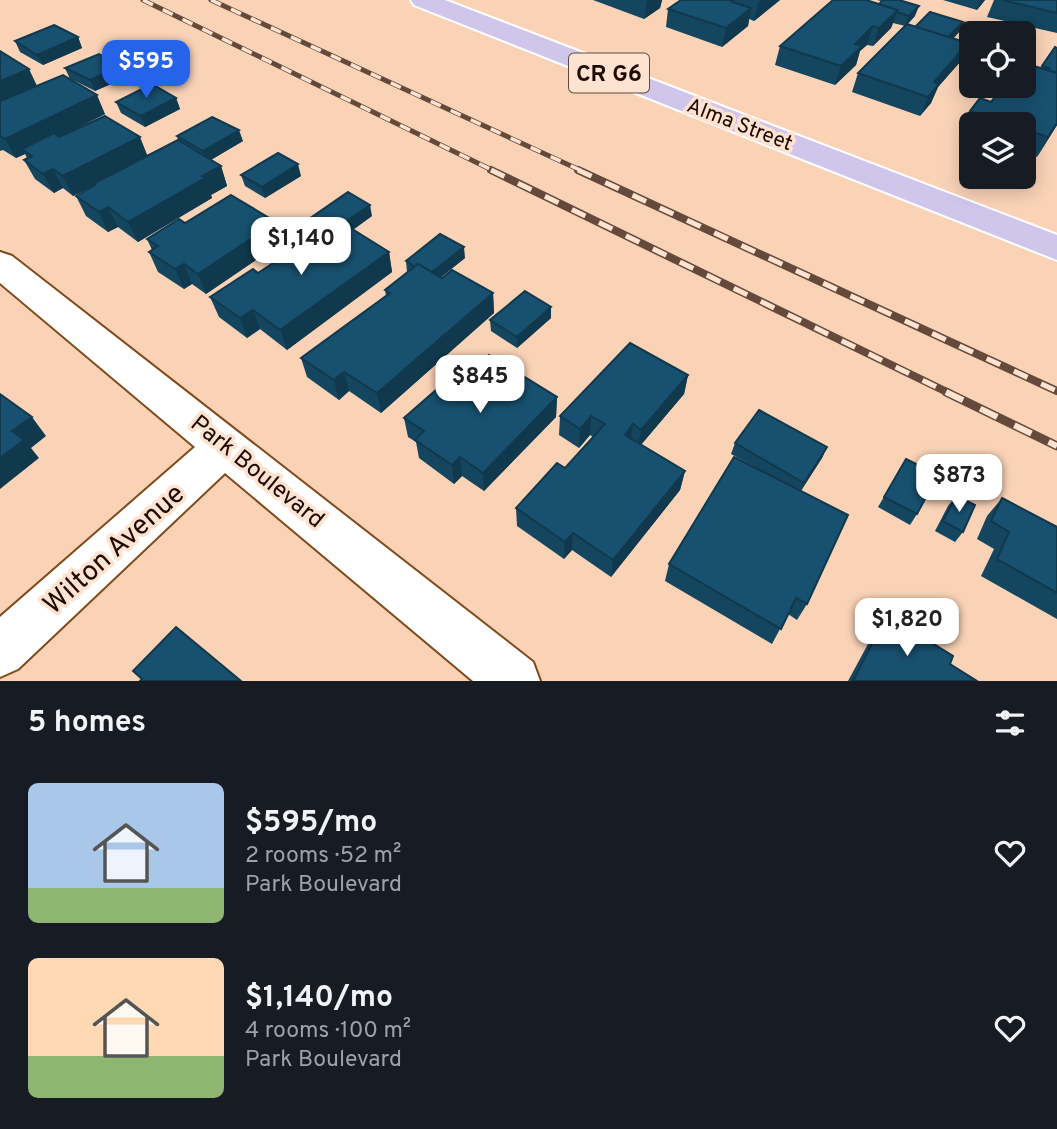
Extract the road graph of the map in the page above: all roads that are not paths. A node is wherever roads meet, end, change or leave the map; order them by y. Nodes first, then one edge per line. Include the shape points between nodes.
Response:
1 (423, 0) edge
2 (1057, 248) edge
3 (0, 264) edge
4 (226, 445) junction
5 (0, 651) edge
6 (514, 681) edge

1 - 2 main road, Alma Street / CR G6
3 - 4 street, Park Boulevard
4 - 5 street, Wilton Avenue
4 - 6 street, Park Boulevard

